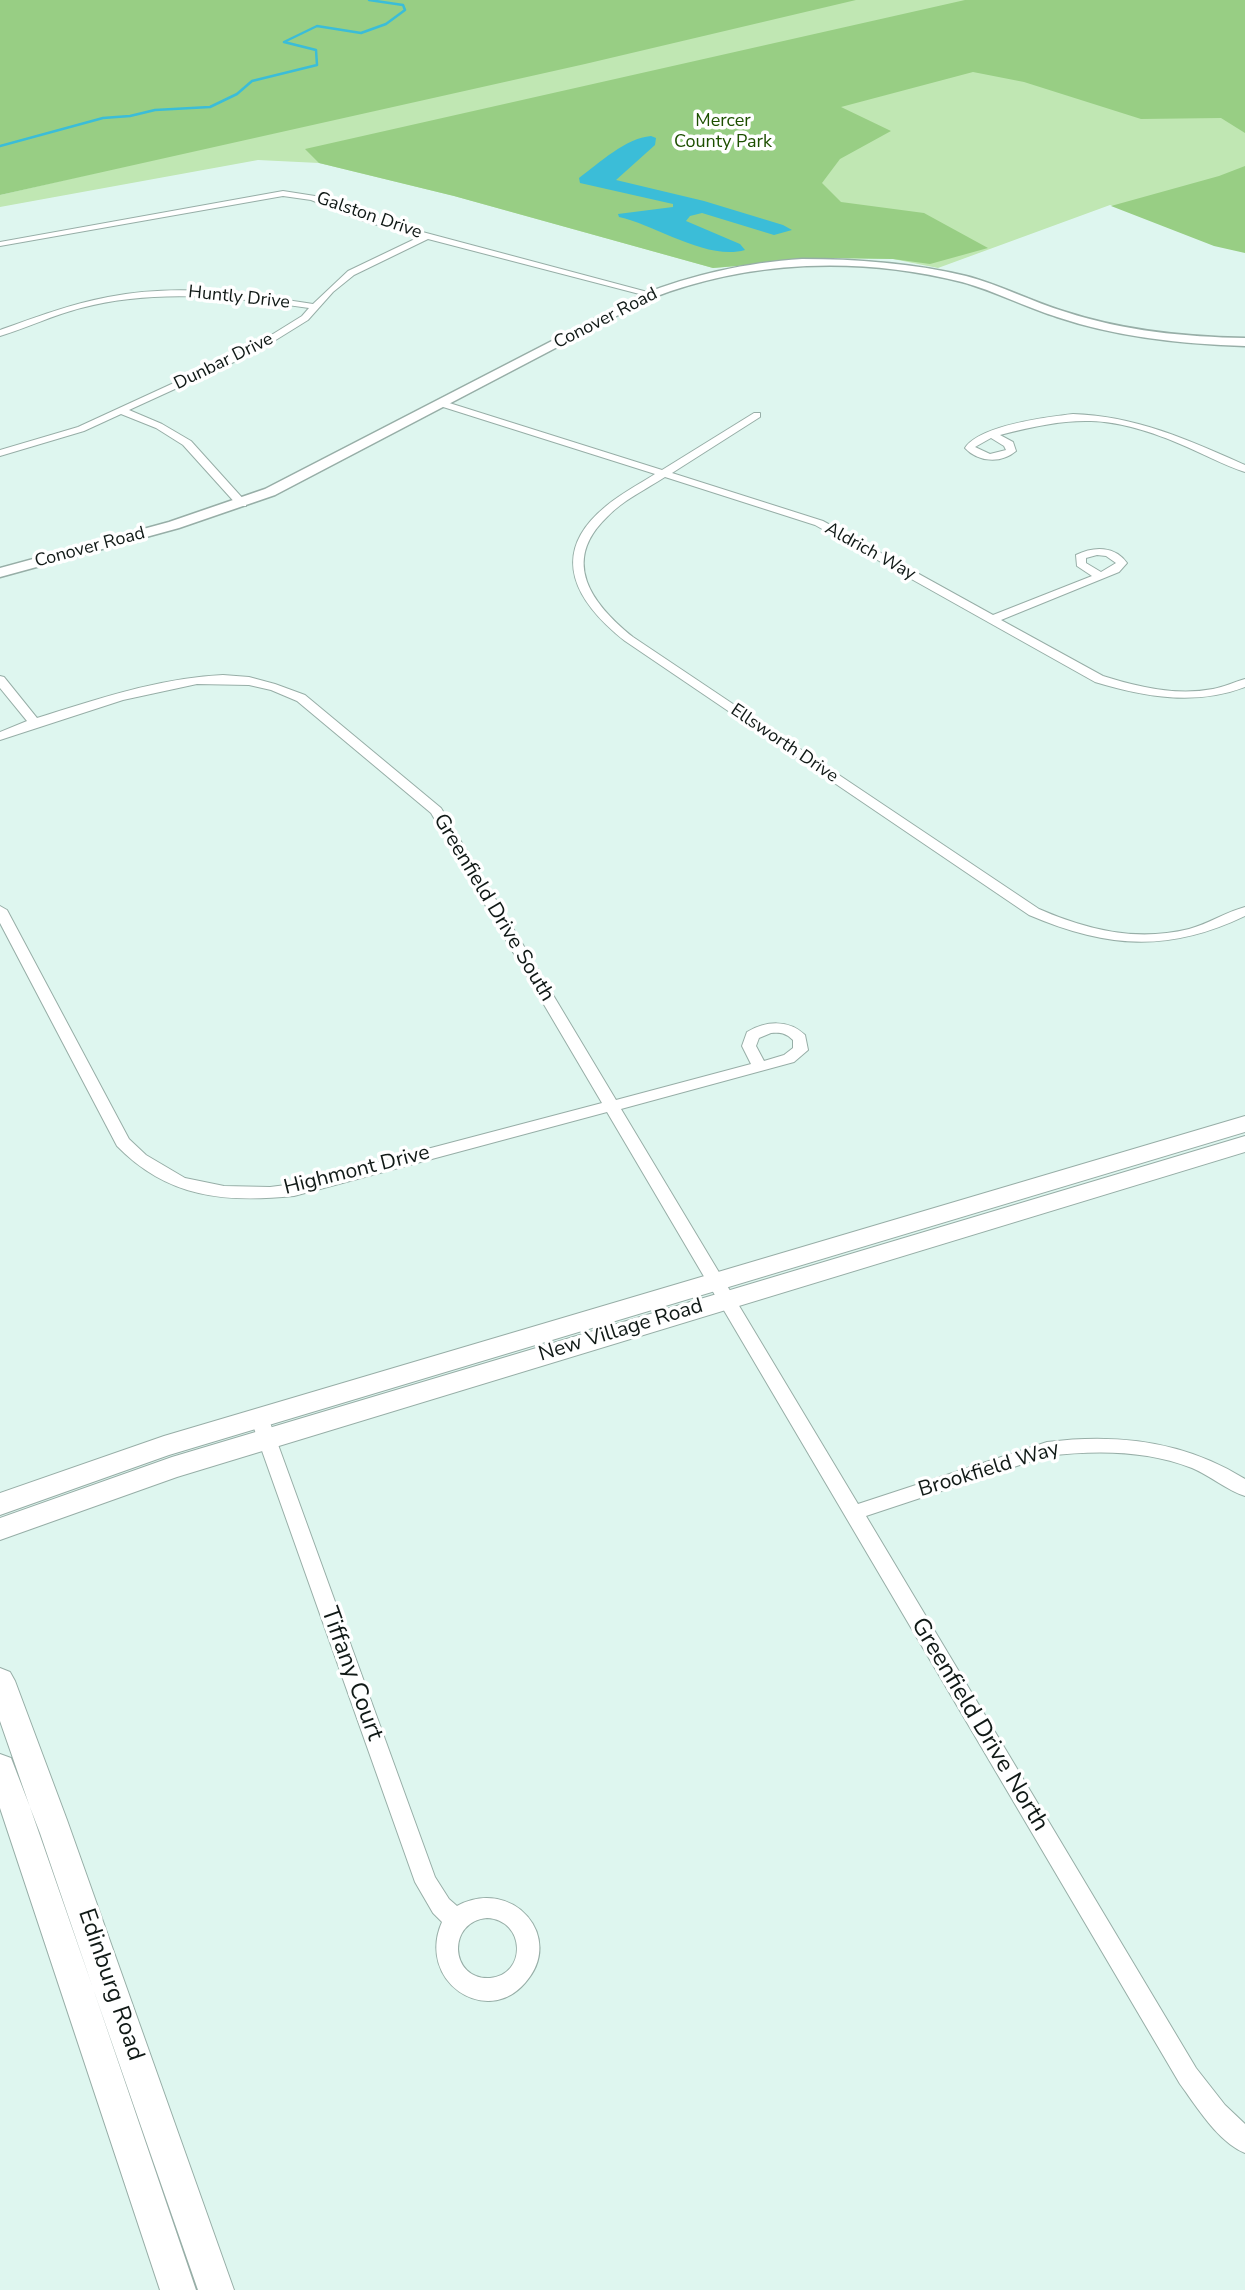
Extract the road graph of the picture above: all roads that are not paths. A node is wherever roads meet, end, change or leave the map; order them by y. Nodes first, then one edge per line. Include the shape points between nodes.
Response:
1 (428, 236) junction
2 (0, 244) edge
3 (651, 294) junction
4 (317, 307) junction
5 (0, 333) edge
6 (1245, 342) edge
7 (443, 404) junction
8 (122, 411) junction
9 (757, 415) dead end
10 (993, 435) dead end
11 (0, 453) edge
12 (1245, 469) edge
13 (663, 474) junction
14 (242, 504) junction
15 (0, 573) edge
16 (1100, 576) dead end
17 (991, 620) junction
18 (0, 680) edge
19 (1245, 683) edge
20 (35, 723) junction
21 (0, 736) edge
22 (0, 910) edge
23 (1245, 911) edge
24 (759, 1066) dead end
25 (611, 1105) junction
26 (1245, 1124) edge
27 (1245, 1144) edge
28 (720, 1290) junction
29 (262, 1428) junction
30 (1245, 1489) edge
31 (0, 1504) edge
32 (853, 1513) junction
33 (0, 1529) edge
34 (0, 1681) edge
35 (0, 1768) edge
36 (457, 1921) dead end
37 (1245, 2141) edge
38 (178, 2290) edge
39 (216, 2290) edge

1 - 2 street, Galston Drive via 360,217 314,196 283,193
1 - 3 street, Galston Drive
1 - 4 street, Dunbar Drive via 351,273 330,289
3 - 6 street, Conover Road via 686,281 750,268 868,265 964,279 1069,317 1124,331
3 - 7 street, Conover Road
4 - 5 street, Huntly Drive via 216,292 158,292 79,305
4 - 8 street, Dunbar Drive via 274,339
7 - 13 street, Aldrich Way
7 - 14 street, Conover Road
8 - 11 street, Dunbar Drive via 58,438
8 - 14 street via 187,443
9 - 13 street, Ellsworth Drive
10 - 12 street via 1055,418 1107,418 1157,429
13 - 17 street, Aldrich Way via 826,526
13 - 23 street, Ellsworth Drive via 601,515 578,556 586,597 629,639 1056,923 1106,937 1160,939 1204,931
14 - 15 street, Conover Road
16 - 17 street
17 - 19 street, Aldrich Way via 1081,671 1121,686 1186,694
18 - 20 street
20 - 21 street, Greenfield Drive South
20 - 25 street, Greenfield Drive South via 164,684 208,678 269,684 301,698 436,811
22 - 25 street, Highmont Drive via 123,1142 155,1172 179,1183 228,1193 294,1190
24 - 25 street, Highmont Drive
25 - 28 street, Greenfield Drive South
26 - 28 main road, New Village Road
27 - 28 main road, New Village Road
28 - 29 main road, New Village Road
28 - 32 street, Greenfield Drive North
29 - 31 main road, New Village Road via 164,1446
29 - 33 main road, New Village Road via 172,1468
29 - 36 street, Tiffany Court via 426,1882
30 - 32 street, Brookfield Way via 1178,1456 1111,1443 1078,1444 1047,1449
32 - 37 street, Greenfield Drive North via 1188,2076
34 - 39 main road, Edinburg Road
35 - 38 main road, Edinburg Road

